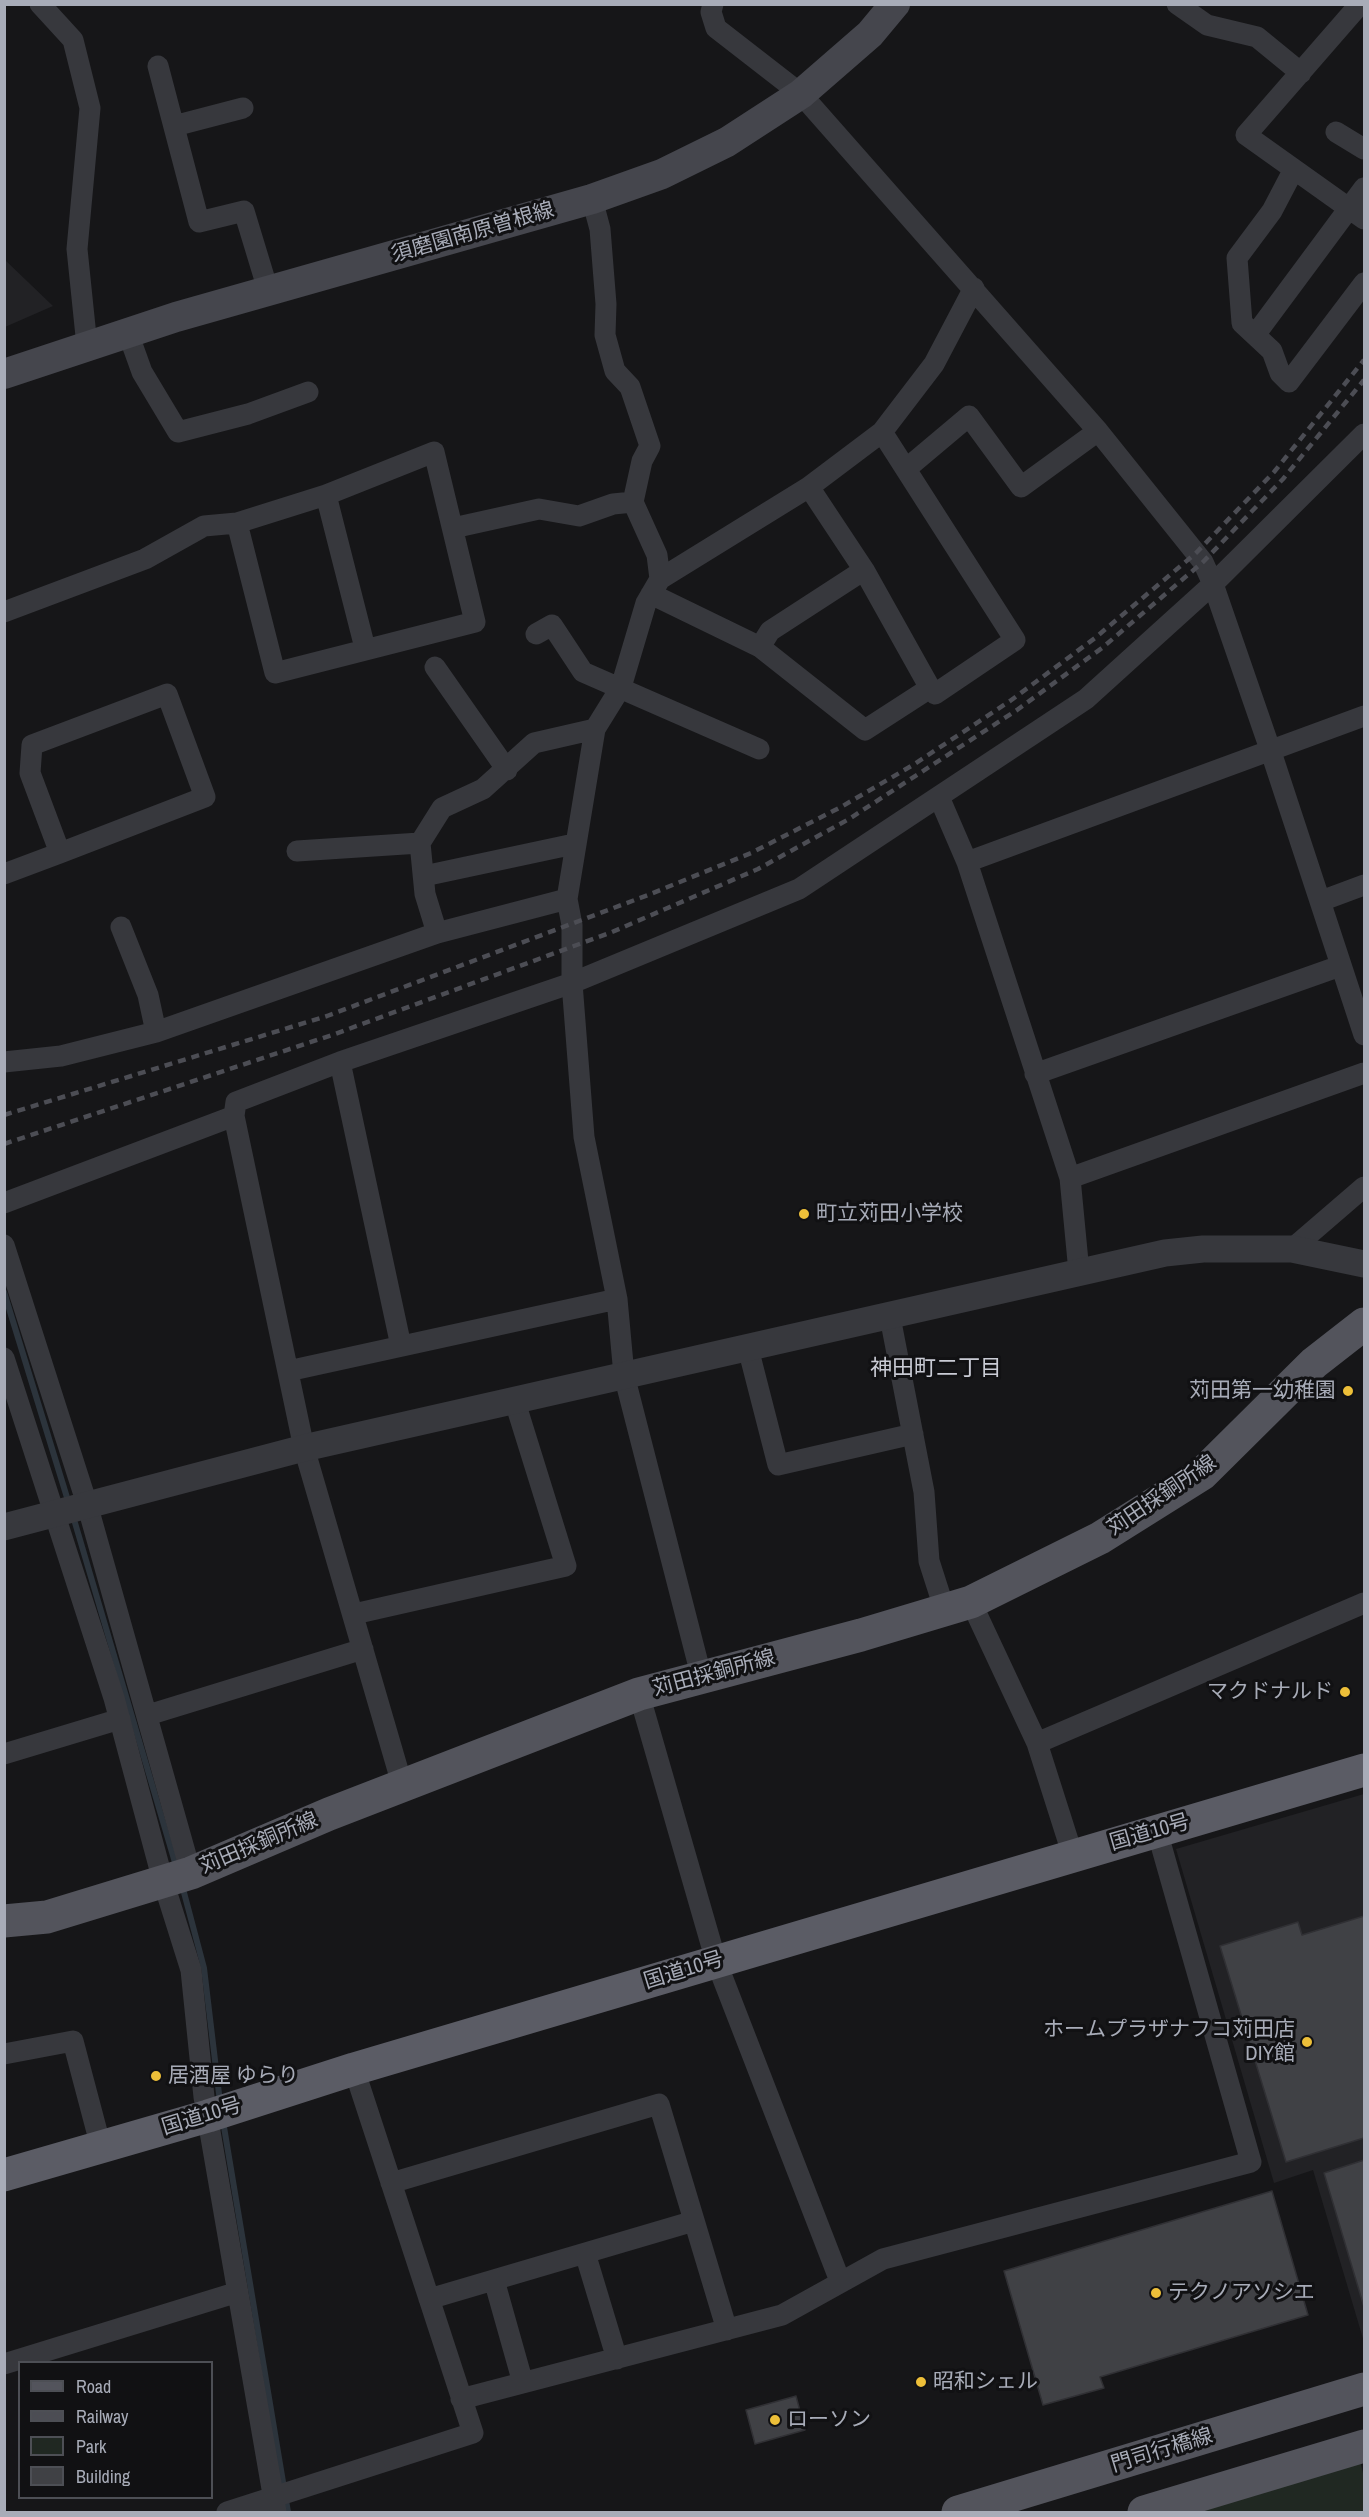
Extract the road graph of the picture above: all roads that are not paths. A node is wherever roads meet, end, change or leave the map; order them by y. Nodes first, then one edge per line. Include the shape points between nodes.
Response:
1 (40, 4) edge
2 (713, 4) edge
3 (895, 4) edge
4 (1177, 4) edge
5 (1360, 4) edge
6 (158, 66) dead end
7 (1301, 73) junction
8 (801, 94) junction
9 (243, 108) dead end
10 (174, 126) junction
11 (1336, 132) dead end
12 (1365, 149) edge
13 (1294, 170) junction
14 (1365, 188) edge
15 (592, 199) junction
16 (1357, 214) edge
17 (1365, 283) edge
18 (974, 288) junction
19 (268, 290) junction
20 (128, 333) junction
21 (1255, 335) junction
22 (87, 346) junction
23 (4, 374) edge
24 (308, 392) dead end
25 (1098, 431) junction
26 (882, 432) junction
27 (1365, 434) edge
28 (906, 469) junction
29 (809, 487) junction
30 (326, 495) junction
31 (633, 502) junction
32 (237, 523) junction
33 (453, 528) junction
34 (864, 570) junction
35 (1213, 584) junction
36 (656, 587) junction
37 (4, 612) edge
38 (536, 634) dead end
39 (760, 647) junction
40 (365, 648) junction
41 (435, 667) dead end
42 (621, 687) junction
43 (930, 688) junction
44 (1365, 716) edge
45 (596, 729) junction
46 (759, 749) dead end
47 (1270, 749) junction
48 (507, 770) junction
49 (939, 797) junction
50 (420, 843) junction
51 (574, 844) junction
52 (297, 851) dead end
53 (60, 853) junction
54 (967, 862) junction
55 (4, 874) edge
56 (424, 876) junction
57 (1365, 885) edge
58 (567, 899) junction
59 (1322, 901) junction
60 (121, 927) dead end
61 (437, 933) junction
62 (1340, 966) junction
63 (572, 983) junction
64 (156, 1032) junction
65 (1365, 1035) edge
66 (4, 1062) edge
67 (340, 1062) junction
68 (1365, 1073) edge
69 (1035, 1074) junction
70 (234, 1116) junction
71 (1070, 1178) junction
72 (1365, 1187) edge
73 (4, 1203) edge
74 (4, 1245) edge
75 (1292, 1249) junction
76 (1365, 1264) edge
77 (1078, 1272) junction
78 (617, 1299) junction
79 (890, 1317) junction
80 (1365, 1324) edge
81 (401, 1346) junction
82 (748, 1348) junction
83 (4, 1358) edge
84 (288, 1371) junction
85 (624, 1375) junction
86 (9, 1382) edge
87 (515, 1402) junction
88 (913, 1434) junction
89 (304, 1448) junction
90 (87, 1504) junction
91 (53, 1514) junction
92 (4, 1527) edge
93 (1365, 1603) edge
94 (958, 1607) junction
95 (354, 1614) junction
96 (363, 1648) junction
97 (701, 1675) junction
98 (639, 1694) junction
99 (148, 1715) junction
100 (120, 1719) junction
101 (1037, 1743) junction
102 (1365, 1751) edge
103 (4, 1754) edge
104 (1365, 1770) edge
105 (402, 1785) junction
106 (1157, 1831) junction
107 (1070, 1848) junction
108 (177, 1877) junction
109 (4, 1921) edge
110 (714, 1953) junction
111 (4, 2054) edge
112 (354, 2068) junction
113 (206, 2106) junction
114 (99, 2138) junction
115 (4, 2156) edge
116 (4, 2175) edge
117 (391, 2183) junction
118 (694, 2221) junction
119 (585, 2253) junction
120 (494, 2280) junction
121 (840, 2281) junction
122 (238, 2292) junction
123 (429, 2300) junction
124 (728, 2330) junction
125 (617, 2358) junction
126 (4, 2364) edge
127 (523, 2383) junction
128 (1365, 2389) edge
129 (461, 2399) junction
130 (1365, 2446) edge
131 (275, 2506) edge
132 (227, 2512) edge
133 (958, 2512) edge
134 (1144, 2512) edge

1 - 22 street via 73,40 90,108 77,249
2 - 8 street via 716,28
3 - 8 main road, 須磨園南原曽根線 via 870,34
4 - 7 street via 1207,25 1257,37
5 - 7 street
6 - 10 street
7 - 13 street via 1246,135
8 - 15 main road, 須磨園南原曽根線 via 727,142 671,170
8 - 18 street
9 - 10 street
10 - 19 street via 199,222 244,211
11 - 12 street
13 - 16 street
13 - 21 street via 1272,211 1237,258 1242,323
14 - 16 street
15 - 19 main road, 須磨園南原曽根線
15 - 31 street via 600,229 605,335 615,371 630,387 650,446 642,461
16 - 21 street
17 - 21 street via 1289,382 1280,373 1272,351
18 - 25 street
18 - 26 street via 934,364
19 - 20 main road, 須磨園南原曽根線
20 - 22 main road, 須磨園南原曽根線
20 - 24 street via 142,372 178,432 248,414
22 - 23 main road, 須磨園南原曽根線
25 - 28 street via 1022,487 969,416
25 - 35 street via 1203,562
26 - 28 street
26 - 29 street
27 - 35 street
28 - 43 street via 1015,640 935,694
29 - 34 street
29 - 36 street
30 - 32 street
30 - 33 street via 434,452
30 - 40 street
31 - 33 street via 613,504 579,516 539,509
31 - 36 street via 657,555
32 - 37 street via 204,526 145,559
32 - 40 street via 275,673
33 - 40 street via 475,622
34 - 39 street via 770,632
34 - 43 street
35 - 47 street
35 - 49 street via 1086,699
36 - 39 street
36 - 42 street via 646,603
38 - 42 street via 552,625 584,672
39 - 43 street via 865,730
41 - 48 street
42 - 45 street
42 - 46 street
44 - 47 street
45 - 48 street via 534,743
45 - 51 street
47 - 54 street
47 - 59 street
48 - 50 street via 483,789 442,808
49 - 54 street
49 - 63 street via 799,889
50 - 52 street
50 - 56 street
51 - 56 street
51 - 58 street
53 - 53 street via 30,773 32,745 167,694 205,797
53 - 55 street
54 - 69 street
56 - 61 street via 425,894
57 - 59 street
58 - 61 street
58 - 63 street via 572,925
59 - 62 street
60 - 64 street via 148,995
61 - 64 street
62 - 65 street
62 - 69 street
63 - 67 street
63 - 78 street via 584,1137
64 - 66 street via 61,1056
67 - 70 street via 236,1102
67 - 81 street
68 - 71 street
69 - 71 street
70 - 73 street
70 - 84 street
71 - 77 street
72 - 75 street
74 - 90 street
75 - 76 street
75 - 77 street via 1165,1253
77 - 79 street
78 - 81 street
78 - 85 street
79 - 82 street
79 - 88 street
80 - 94 main road, 苅田採銅所線 via 1314,1363 1202,1474 1100,1538
81 - 84 street
82 - 85 street
82 - 88 street via 778,1465
83 - 86 street
84 - 89 street
85 - 87 street
85 - 97 street
86 - 91 street
87 - 89 street
87 - 95 street via 566,1566
88 - 94 street via 924,1492 929,1561
89 - 90 street
89 - 95 street
90 - 91 street
90 - 99 street
91 - 92 street
91 - 100 street
93 - 101 street
94 - 97 main road, 苅田採銅所線
94 - 101 street
95 - 96 street
96 - 99 street
96 - 105 street
97 - 98 main road, 苅田採銅所線
98 - 105 main road, 苅田採銅所線
98 - 110 street
99 - 108 street
100 - 103 street
100 - 108 street
101 - 107 street
102 - 107 highway, 国道10号
104 - 106 highway, 国道10号
105 - 108 main road, 苅田採銅所線
106 - 107 highway, 国道10号
106 - 121 street via 1251,2162 883,2259
107 - 110 highway, 国道10号
108 - 109 main road, 苅田採銅所線 via 47,1917
108 - 113 street
110 - 112 highway, 国道10号 via 544,2015
110 - 113 highway, 国道10号
110 - 121 street
111 - 114 street via 73,2041
112 - 113 highway, 国道10号
112 - 117 street
113 - 114 highway, 国道10号
113 - 122 street
114 - 115 highway, 国道10号
114 - 116 highway, 国道10号
117 - 118 street via 659,2104
117 - 123 street
118 - 119 street
118 - 124 street
119 - 120 street
119 - 125 street
120 - 123 street
120 - 127 street
121 - 124 street via 782,2315
122 - 126 street
122 - 131 street
123 - 129 street
124 - 125 street
125 - 127 street
127 - 129 street
128 - 133 main road, 門司行橋線
129 - 131 street via 473,2433
130 - 134 main road
131 - 132 street

